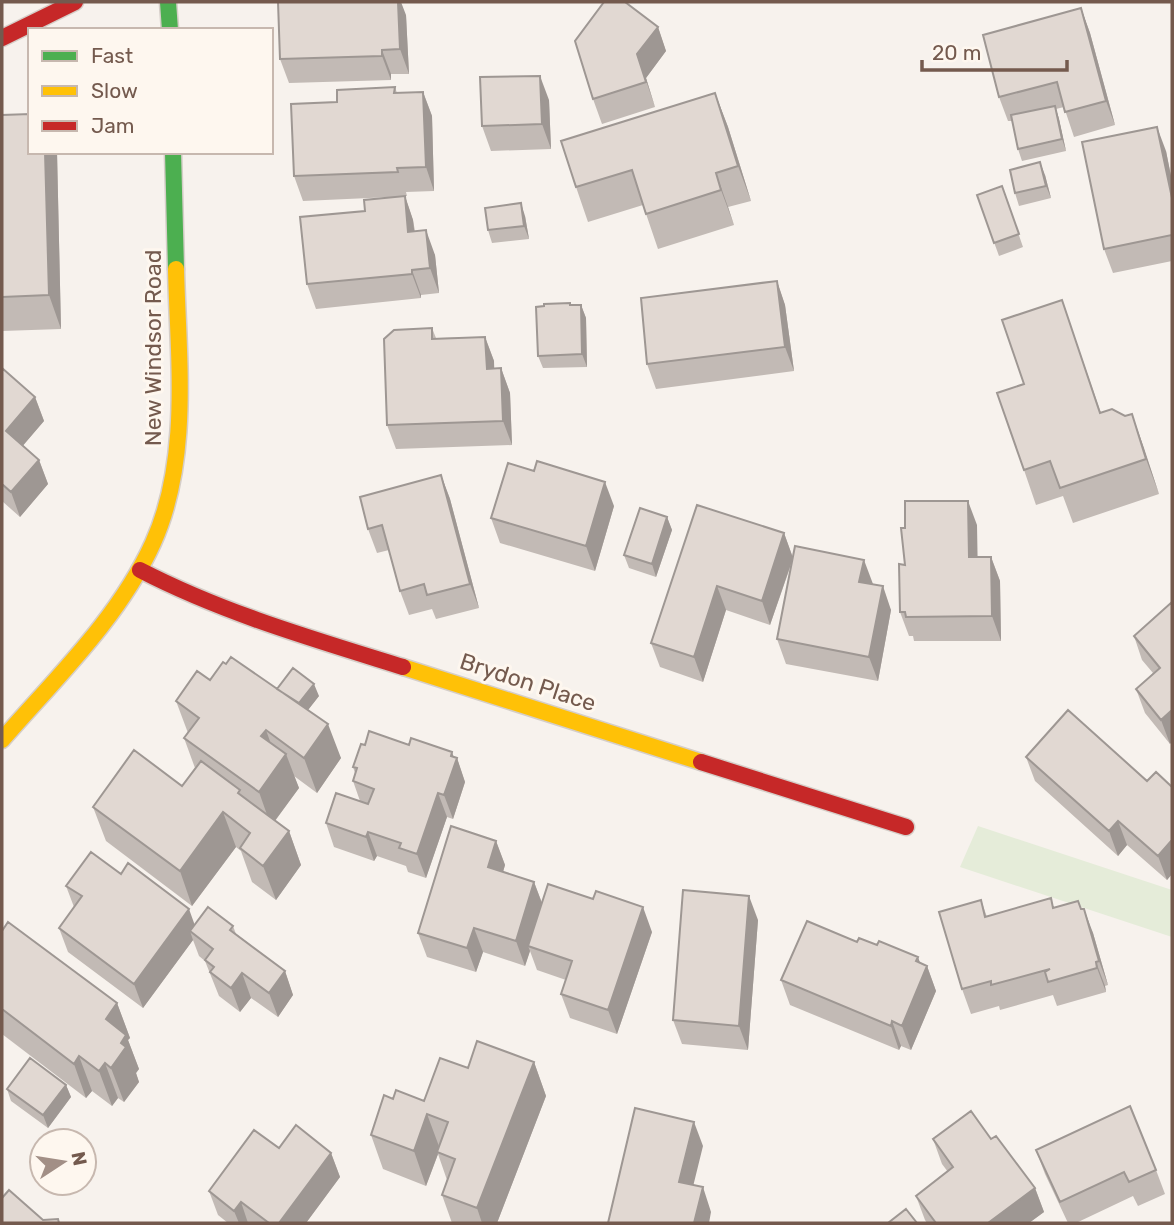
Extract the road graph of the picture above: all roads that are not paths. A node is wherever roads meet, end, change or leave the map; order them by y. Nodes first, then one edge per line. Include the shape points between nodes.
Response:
1 (75, 2) edge
2 (168, 2) edge
3 (170, 28) edge
4 (2, 38) edge
5 (173, 154) edge
6 (140, 570) junction
7 (2, 740) edge
8 (906, 827) dead end

1 - 4 street
2 - 3 street
5 - 6 street, New Windsor Road via 177,451 159,527
6 - 7 street, New Windsor Road
6 - 8 street, Brydon Place via 186,594 258,621

